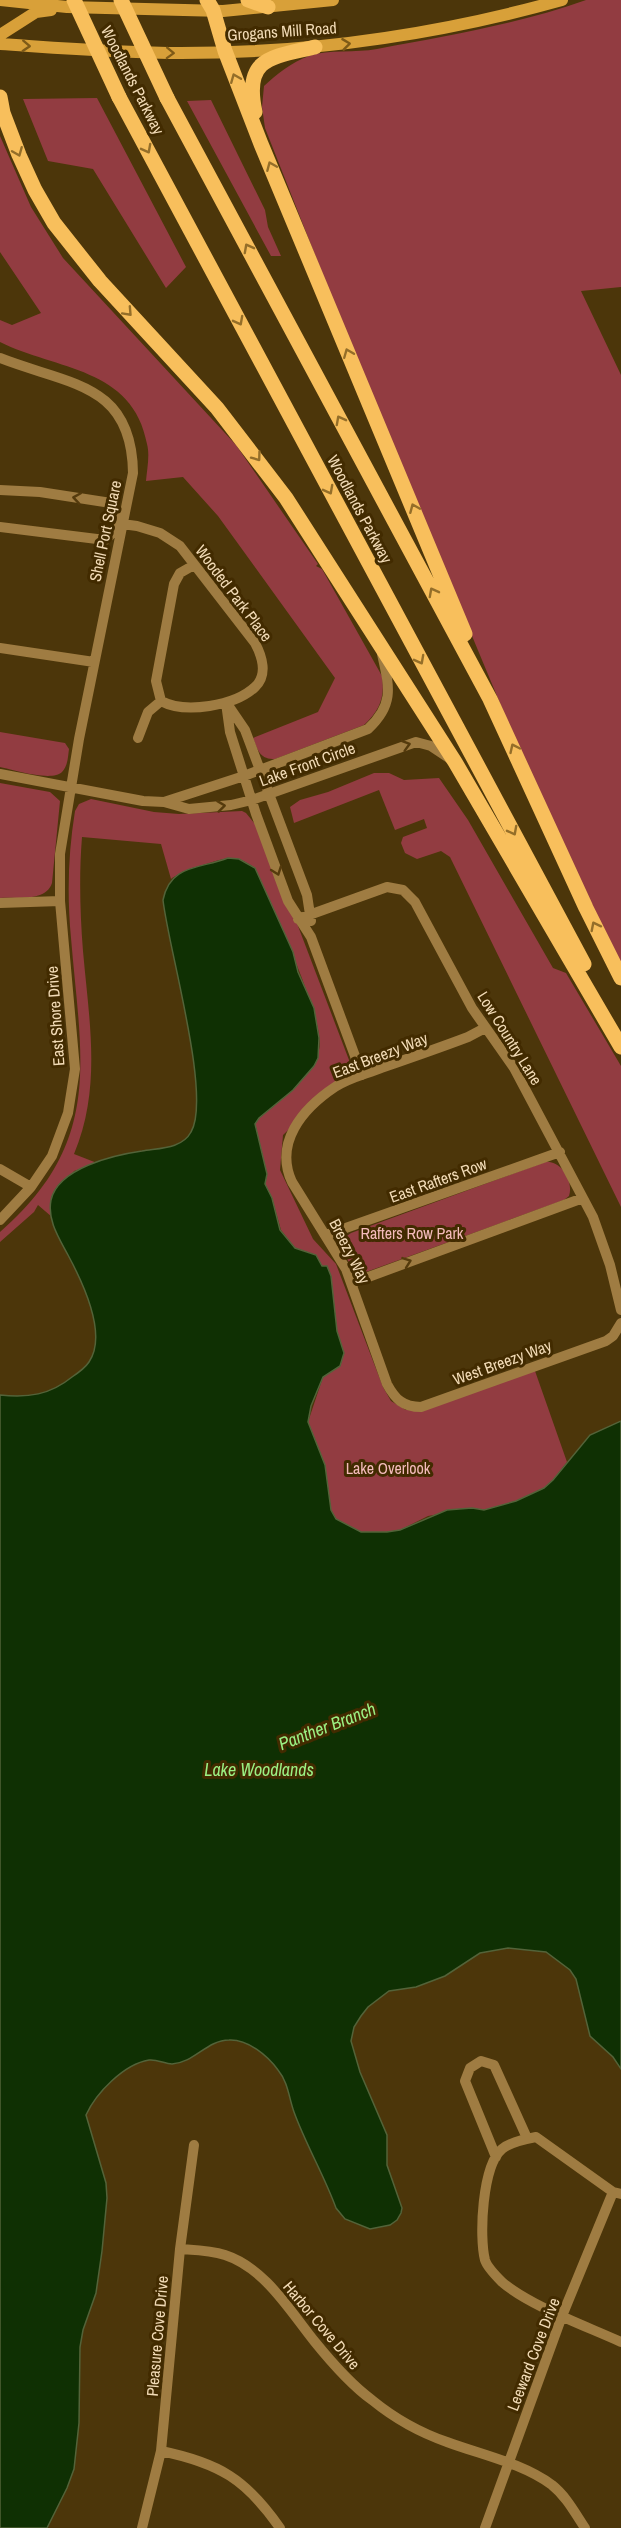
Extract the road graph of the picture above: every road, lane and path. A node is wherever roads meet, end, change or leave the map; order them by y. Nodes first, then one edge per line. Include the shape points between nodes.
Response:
1 (0, 0) edge
2 (120, 0) edge
3 (248, 0) edge
4 (333, 0) edge
5 (562, 0) edge
6 (70, 4) edge
7 (210, 5) edge
8 (268, 7) junction
9 (0, 35) edge
10 (0, 44) edge
11 (315, 47) junction
12 (225, 51) junction
13 (0, 97) edge
14 (2, 110) edge
15 (261, 144) junction
16 (0, 358) edge
17 (0, 490) edge
18 (122, 524) junction
19 (0, 527) edge
20 (194, 565) junction
21 (0, 648) edge
22 (381, 649) junction
23 (94, 662) junction
24 (490, 699) junction
25 (161, 701) junction
26 (226, 703) junction
27 (138, 738) dead end
28 (455, 762) junction
29 (260, 771) junction
30 (0, 774) edge
31 (244, 776) junction
32 (72, 788) junction
33 (269, 794) junction
34 (252, 800) junction
35 (164, 802) junction
36 (60, 901) junction
37 (0, 903) edge
38 (310, 915) junction
39 (298, 919) junction
40 (311, 937) junction
41 (621, 978) edge
42 (485, 1028) junction
43 (621, 1032) edge
44 (621, 1047) edge
45 (362, 1075) junction
46 (295, 1125) joint
47 (560, 1152) junction
48 (0, 1169) edge
49 (31, 1186) junction
50 (583, 1198) junction
51 (0, 1220) edge
52 (327, 1235) junction
53 (352, 1283) junction
54 (621, 1310) edge
55 (620, 1325) edge
56 (393, 1395) joint
57 (527, 2138) junction
58 (194, 2145) dead end
59 (496, 2157) junction
60 (617, 2193) edge
61 (180, 2249) junction
62 (562, 2316) junction
63 (621, 2342) edge
64 (161, 2451) junction
65 (508, 2463) junction
66 (142, 2528) edge
67 (280, 2528) edge
68 (484, 2528) edge
69 (585, 2528) edge

1 - 6 main road, Grogans Mill Road
24 -> 2 main road, Woodlands Parkway, bridge via 167,98
3 - 8 main road
4 - 8 main road, Grogans Mill Road
11 -> 5 main road, Grogans Mill Road via 474,23
6 - 7 main road, Grogans Mill Road
6 - 9 main road via 36,12
6 -> 43 main road, Woodlands Parkway, bridge
7 - 8 main road, Grogans Mill Road
7 - 12 main road
10 -> 12 main road, Grogans Mill Road via 135,52
11 - 12 main road, Grogans Mill Road
11 - 15 main road via 271,57 260,65 252,83
15 -> 12 main road
13 - 14 main road
14 -> 22 main road via 18,155 54,224 251,449
24 -> 15 main road
16 - 18 street, Shell Port Square via 81,384 116,410 133,451 133,473
18 -> 17 street via 111,503
18 - 19 street via 105,540
18 - 20 street, Wooded Park Place via 160,533 180,546
18 - 23 street, Shell Port Square
20 - 25 street via 180,573 174,584 156,681
20 - 26 street, Wooded Park Place via 262,656 262,672 256,686
21 - 23 street
22 - 28 main road
22 - 29 street, Lake Front Circle via 389,699 377,721 356,735
23 - 32 street, Shell Port Square
41 -> 24 main road, Woodlands Parkway
25 - 26 street via 184,708
25 - 27 street via 148,712
26 - 29 street via 245,730
26 - 31 street via 230,732
33 -> 28 street, Lake Front Circle via 416,742 431,746
28 - 44 main road
29 - 31 street, Lake Front Circle
29 - 33 street
30 - 32 street, Lake Front Circle
31 - 34 street
31 - 35 street, Lake Front Circle
32 - 35 street, Lake Front Circle
32 - 36 street, East Shore Drive via 60,854
33 - 34 street, Lake Front Circle
33 - 38 street via 307,895
35 -> 34 street, Lake Front Circle via 189,809
34 -> 39 street
36 - 37 street
36 - 49 street, East Shore Drive via 75,1069 68,1113 52,1156
38 - 39 street, Low Country Lane
38 - 40 street
38 - 42 street, Low Country Lane via 387,887 408,894
39 - 40 street
40 - 45 street
42 - 45 street, East Breezy Way
42 - 47 street, Low Country Lane via 514,1068
45 - 46 street, East Breezy Way via 335,1087
46 - 52 street, Breezy Way via 286,1146 287,1171
47 - 50 street, Low Country Lane
47 - 52 street, East Rafters Row
48 - 49 street
49 - 51 street, East Shore Drive
53 -> 50 street
50 - 54 street, Low Country Lane via 601,1235
52 - 53 street, Breezy Way
53 - 56 street, Breezy Way
55 - 56 street, West Breezy Way via 606,1341 421,1407 410,1407
57 - 59 street via 502,2149
57 - 59 street via 494,2065 481,2061 470,2068 465,2081
57 - 60 street via 536,2137
58 - 61 street, Pleasure Cove Drive
59 - 62 street via 487,2178 485,2263 502,2282
60 - 62 street, Leeward Cove Drive
61 - 64 street, Pleasure Cove Drive
61 - 65 street, Harbor Cove Drive via 226,2255 261,2278 346,2378 402,2421 444,2442
62 - 63 street
62 - 65 street, Leeward Cove Drive
64 - 66 street, Pleasure Cove Drive
64 - 67 street via 191,2457 239,2481 263,2503
65 - 68 street, Leeward Cove Drive
65 - 69 street, Harbor Cove Drive via 552,2486 567,2500

